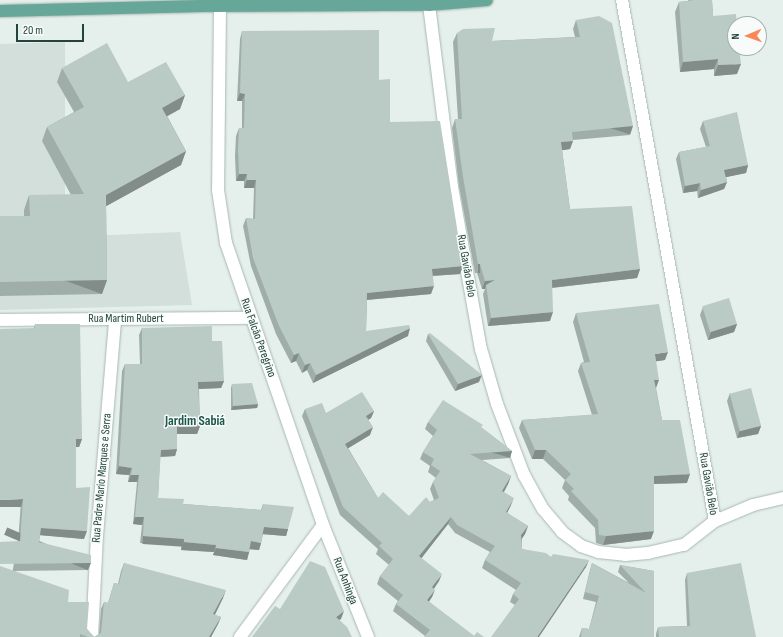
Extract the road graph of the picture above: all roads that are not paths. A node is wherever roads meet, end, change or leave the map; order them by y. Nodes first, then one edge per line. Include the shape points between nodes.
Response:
1 (487, 0) edge
2 (622, 0) edge
3 (429, 5) junction
4 (220, 6) junction
5 (0, 11) edge
6 (251, 318) junction
7 (0, 320) edge
8 (115, 320) junction
9 (783, 498) edge
10 (715, 521) junction
11 (323, 525) junction
12 (92, 637) edge
13 (240, 637) edge
14 (368, 637) edge

1 - 3 main road
2 - 10 street, Rua Gavião Belo
3 - 4 main road
3 - 10 street, Rua Gavião Belo via 452,187 481,349 497,404 528,482 543,509 562,532 581,546 598,552 625,555 667,550 684,545
4 - 5 main road
4 - 6 street, Rua Falcão Peregrino via 218,190 226,243
6 - 8 street, Rua Martim Rubert
6 - 11 street, Rua Falcão Peregrino
7 - 8 street, Rua Martim Rubert
8 - 12 street, Rua Padre Mario Marques e Serra via 97,536
9 - 10 street via 753,505
11 - 13 street
11 - 14 street, Rua Anhinga

